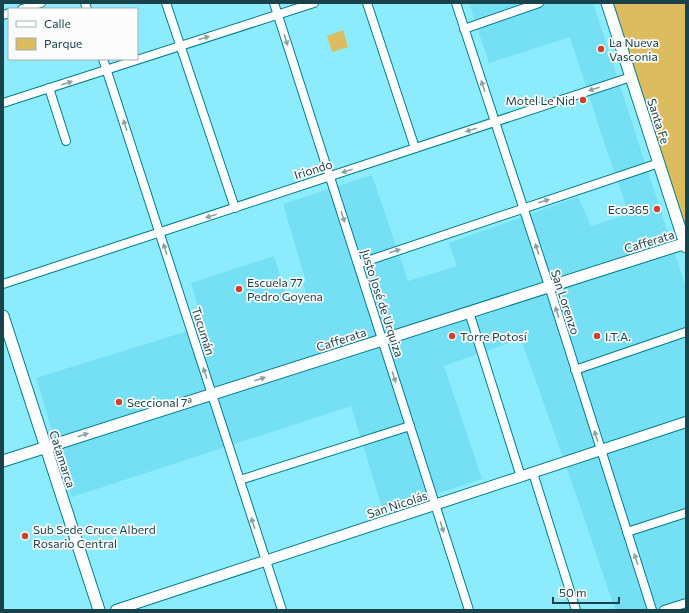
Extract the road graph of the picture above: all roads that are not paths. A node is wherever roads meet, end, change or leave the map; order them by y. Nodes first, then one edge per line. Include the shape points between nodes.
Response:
1 (41, 3) edge
2 (166, 3) edge
3 (274, 3) edge
4 (314, 3) edge
5 (367, 3) edge
6 (456, 3) edge
7 (540, 3) edge
8 (607, 3) edge
9 (25, 8) edge
10 (277, 15) junction
11 (464, 29) junction
12 (180, 46) junction
13 (103, 60) edge
14 (137, 60) edge
15 (138, 60) edge
16 (107, 70) junction
17 (631, 77) junction
18 (49, 88) junction
19 (3, 103) edge
20 (495, 122) junction
21 (66, 141) dead end
22 (415, 148) junction
23 (659, 163) junction
24 (330, 177) junction
25 (235, 208) junction
26 (523, 208) junction
27 (160, 233) junction
28 (686, 244) edge
29 (358, 264) junction
30 (3, 284) edge
31 (549, 286) junction
32 (469, 312) junction
33 (3, 316) edge
34 (686, 332) edge
35 (382, 340) junction
36 (575, 370) junction
37 (212, 394) junction
38 (686, 422) edge
39 (410, 426) junction
40 (46, 447) junction
41 (601, 450) junction
42 (3, 461) edge
43 (533, 473) junction
44 (522, 477) junction
45 (240, 480) junction
46 (435, 505) junction
47 (686, 513) edge
48 (627, 532) junction
49 (265, 560) junction
50 (686, 603) edge
51 (99, 610) edge
52 (116, 610) edge
53 (282, 610) edge
54 (469, 610) edge
55 (576, 610) edge
56 (652, 610) edge
57 (664, 610) edge

1 - 9 street
2 - 12 street
3 - 10 street, Justo José de Urquiza
4 - 10 street
5 - 22 street
6 - 11 street, San Lorenzo
7 - 11 street
8 - 17 main road, Santa Fe
12 -> 10 street
10 -> 24 street, Justo José de Urquiza
20 -> 11 street, San Lorenzo
12 - 15 street
12 - 25 street
13 - 16 street, Tucumán
14 - 16 street
18 -> 16 street
27 -> 16 street, Tucumán
17 -> 20 street, Iriondo
17 - 23 main road, Santa Fe
18 - 19 street
18 - 21 street
20 -> 22 street, Iriondo
20 - 26 street, San Lorenzo
22 -> 24 street, Iriondo
26 -> 23 street
23 - 28 main road, Santa Fe
24 - 25 street, Iriondo
24 -> 29 street, Justo José de Urquiza
25 -> 27 street, Iriondo
29 -> 26 street
31 -> 26 street, San Lorenzo
27 - 30 street, Iriondo
37 -> 27 street, Tucumán
28 - 31 main road, Cafferata
29 - 35 street, Justo José de Urquiza
31 - 32 main road, Cafferata
36 -> 31 street, San Lorenzo
32 - 35 main road, Cafferata
32 - 44 street
33 - 40 main road, Catamarca
34 - 36 street
37 -> 35 main road, Cafferata
35 -> 39 street, Justo José de Urquiza
41 -> 36 street, San Lorenzo
40 -> 37 main road, Cafferata
37 - 45 street, Tucumán
38 - 41 street, San Nicolás
39 - 45 street
39 - 46 street, Justo José de Urquiza
40 - 42 main road, Cafferata
40 - 51 main road, Catamarca
41 - 43 street, San Nicolás
41 - 48 street, San Lorenzo
43 - 44 street, San Nicolás
43 - 55 street
44 - 46 street, San Nicolás
49 -> 45 street, Tucumán
46 - 49 street, San Nicolás
46 -> 54 street, Justo José de Urquiza
47 - 48 street
56 -> 48 street, San Lorenzo
49 - 52 street, San Nicolás
49 - 53 street, Tucumán
50 - 57 street

